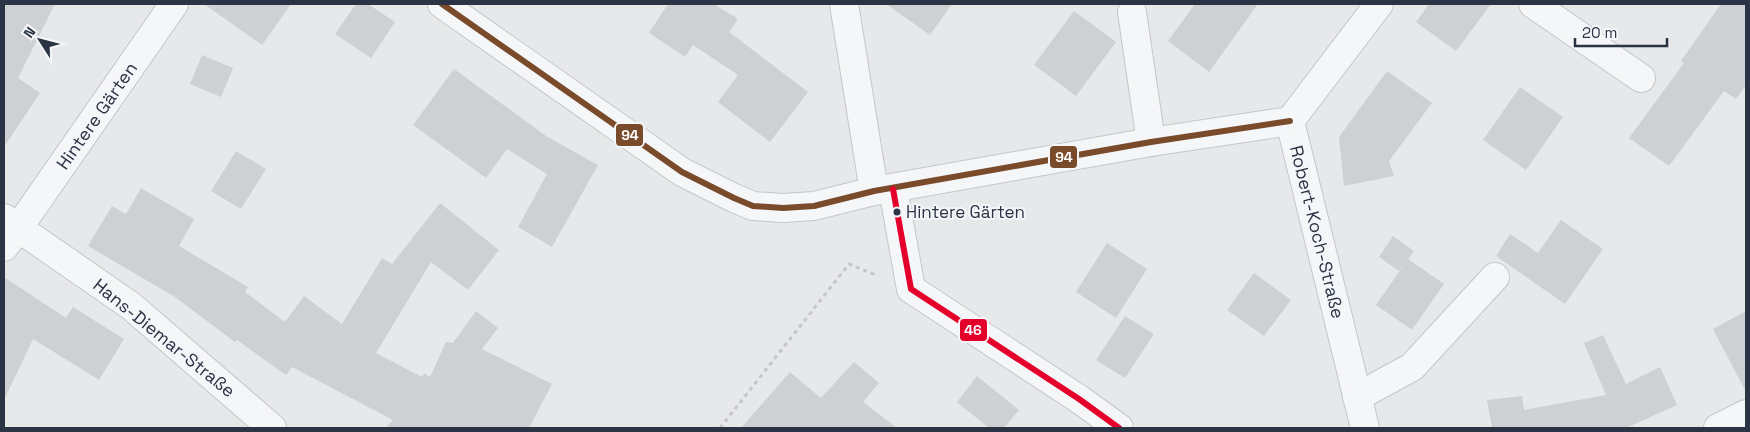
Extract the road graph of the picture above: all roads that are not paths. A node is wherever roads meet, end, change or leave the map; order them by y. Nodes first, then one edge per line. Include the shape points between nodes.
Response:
1 (174, 4) edge
2 (844, 4) edge
3 (1379, 4) edge
4 (1533, 4) edge
5 (452, 7) edge
6 (1132, 12) dead end
7 (1640, 78) dead end
8 (1290, 121) junction
9 (1151, 142) junction
10 (884, 190) junction
11 (9, 231) edge
12 (1495, 277) dead end
13 (1357, 397) junction
14 (1746, 414) edge
15 (272, 428) edge
16 (1120, 428) edge
17 (1365, 428) edge
18 (1718, 428) edge

1 - 11 street, Hintere Gärten
2 - 10 street
3 - 8 street, Robert-Koch-Straße
4 - 7 street
5 - 10 street via 682,172 734,198 753,206 783,208 814,206
6 - 9 street
8 - 9 street
8 - 13 street, Robert-Koch-Straße
9 - 10 street
10 - 16 street via 911,289
11 - 15 street, Hans-Diemar-Straße via 131,306
12 - 13 street via 1412,367
13 - 17 street, Robert-Koch-Straße
14 - 18 street

